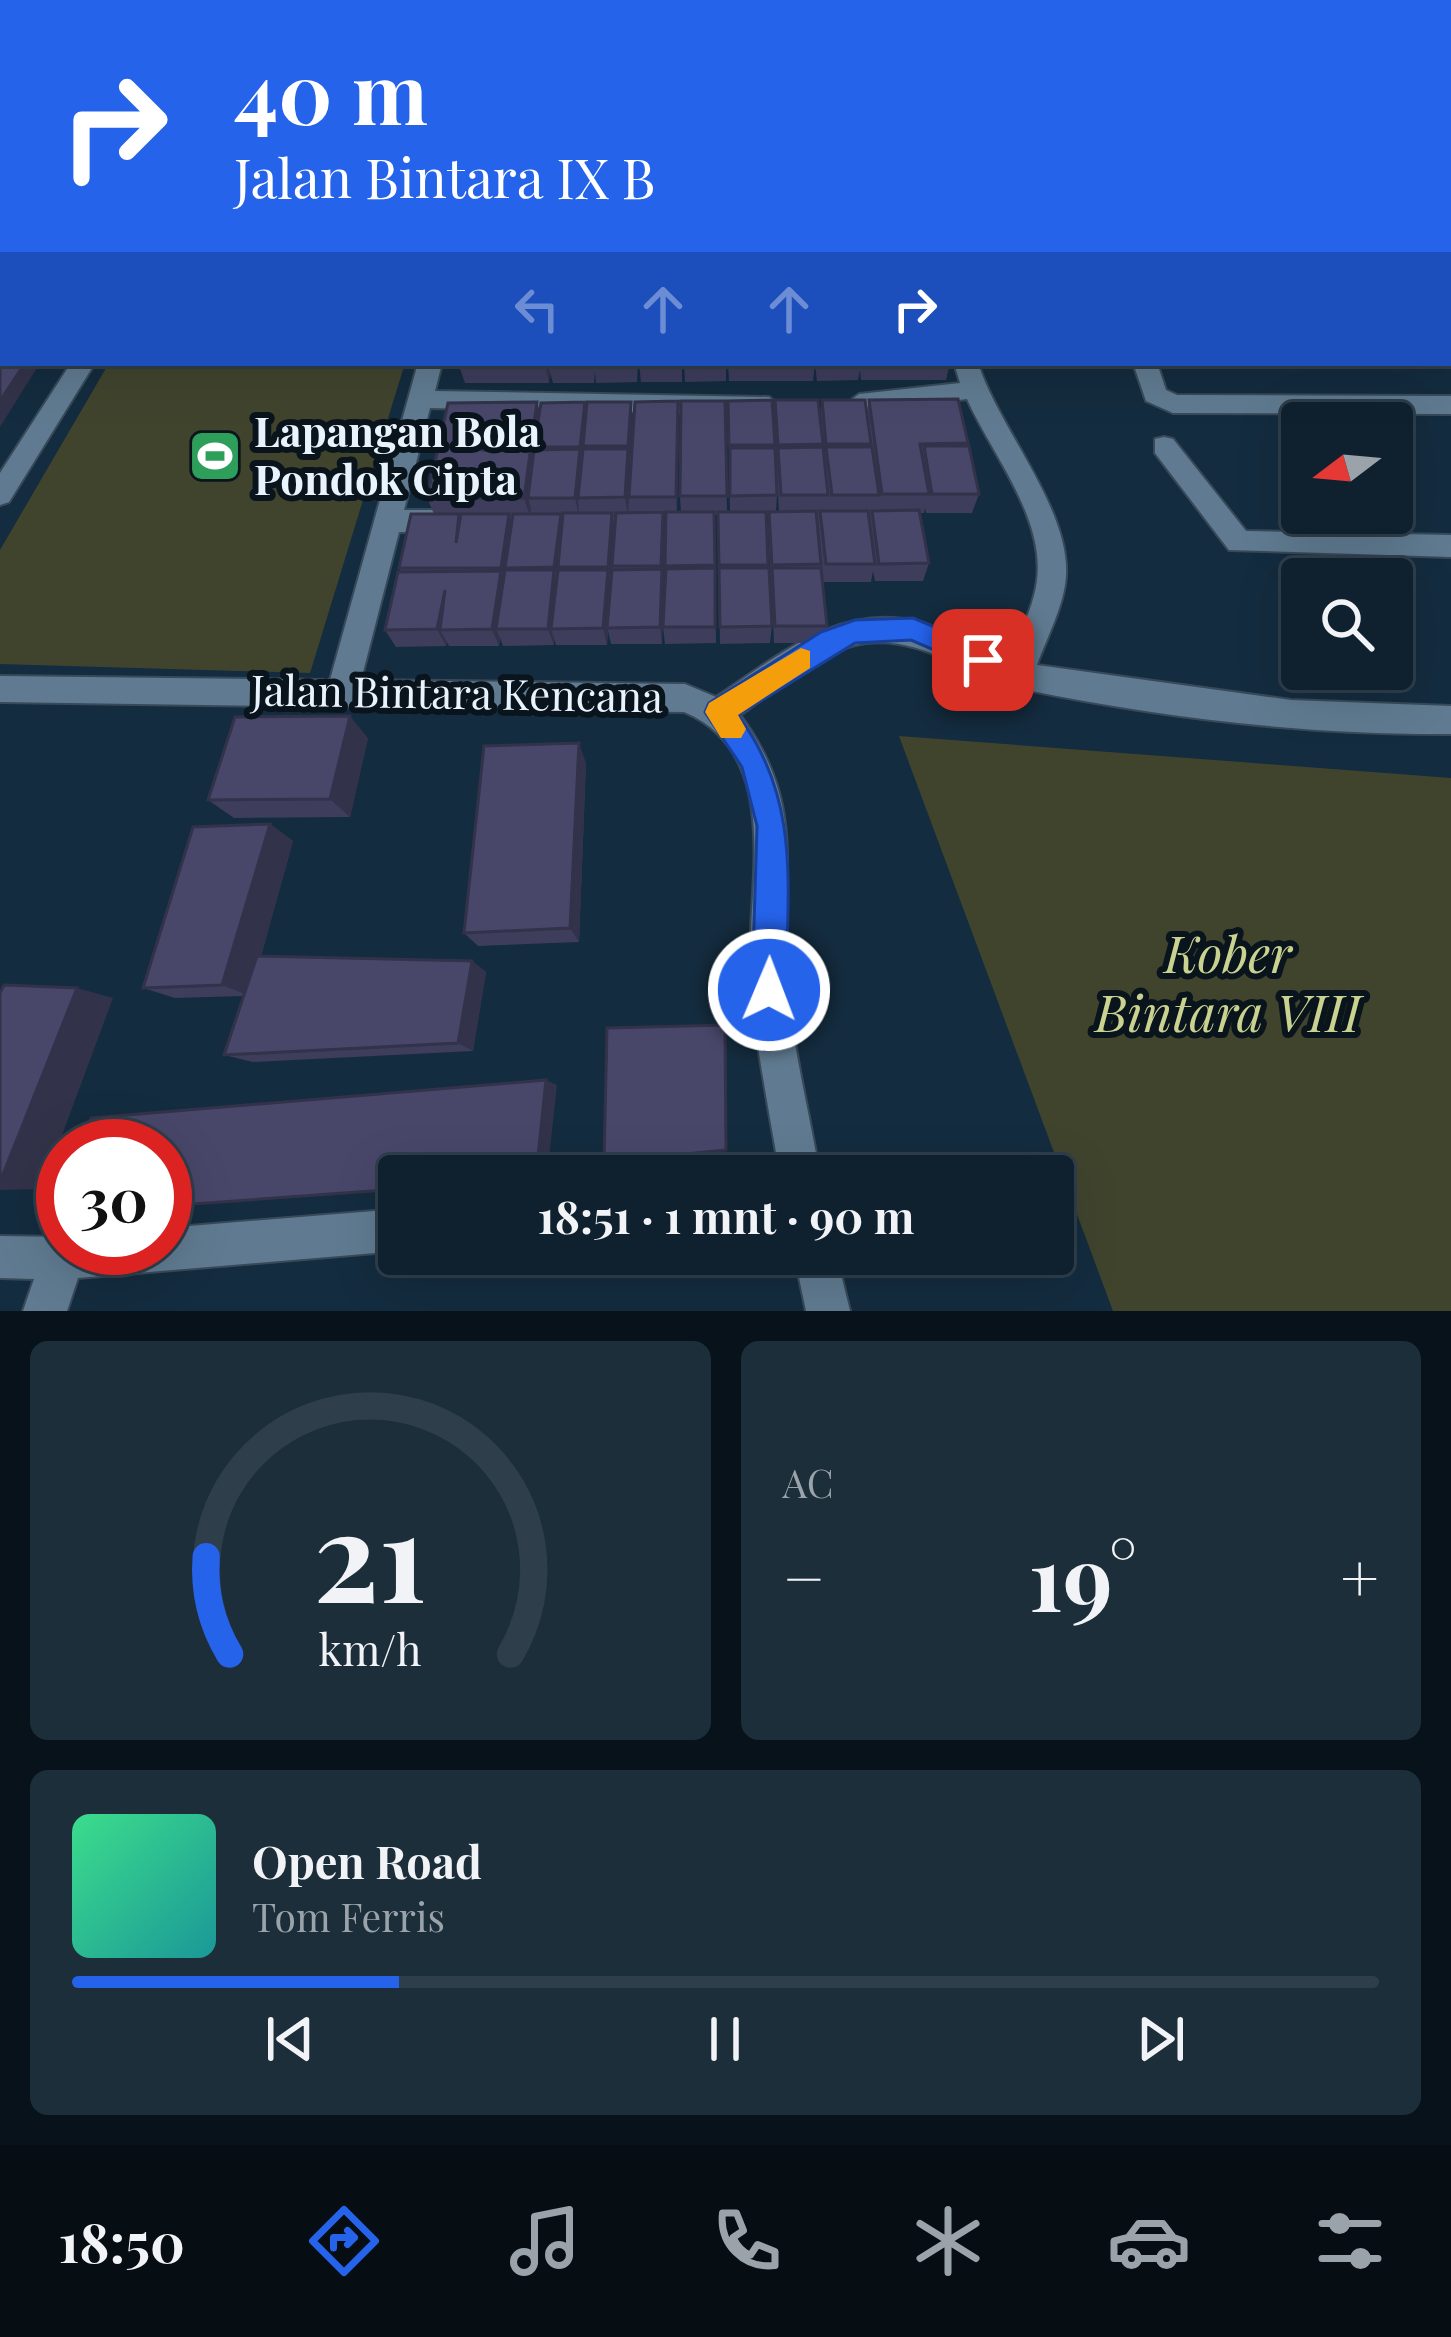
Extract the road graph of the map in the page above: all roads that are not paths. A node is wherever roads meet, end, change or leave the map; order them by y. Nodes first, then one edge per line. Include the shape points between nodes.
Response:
1 (81, 366) edge
2 (429, 366) edge
3 (1146, 366) edge
4 (969, 376) edge
5 (421, 399) junction
6 (827, 405) edge
7 (1451, 405) edge
8 (792, 406) edge
9 (1164, 446) dead end
10 (0, 494) edge
11 (390, 521) junction
12 (483, 521) edge
13 (1451, 546) edge
14 (1018, 675) junction
15 (0, 689) edge
16 (343, 691) junction
17 (719, 712) junction
18 (1451, 720) edge
19 (796, 1155) edge
20 (378, 1232) edge
21 (192, 1247) edge
22 (0, 1257) edge
23 (36, 1258) edge
24 (57, 1275) edge
25 (820, 1275) edge
26 (45, 1311) edge
27 (828, 1311) edge

1 - 10 street
2 - 5 street
3 - 7 street via 1155,395 1173,404
4 - 6 street
4 - 14 street via 1050,556 1052,577
5 - 8 street
5 - 11 street
9 - 13 street via 1239,542
11 - 12 street
11 - 16 street
14 - 17 street via 913,629 880,628 830,640
14 - 18 street via 1368,722
15 - 16 street, Jalan Bintara Kencana
16 - 17 street, Jalan Bintara Kencana via 685,698
17 - 19 street, Jalan Bintara Kencana via 755,761 772,826 769,990
20 - 21 street
22 - 23 street
24 - 26 street
25 - 27 street

